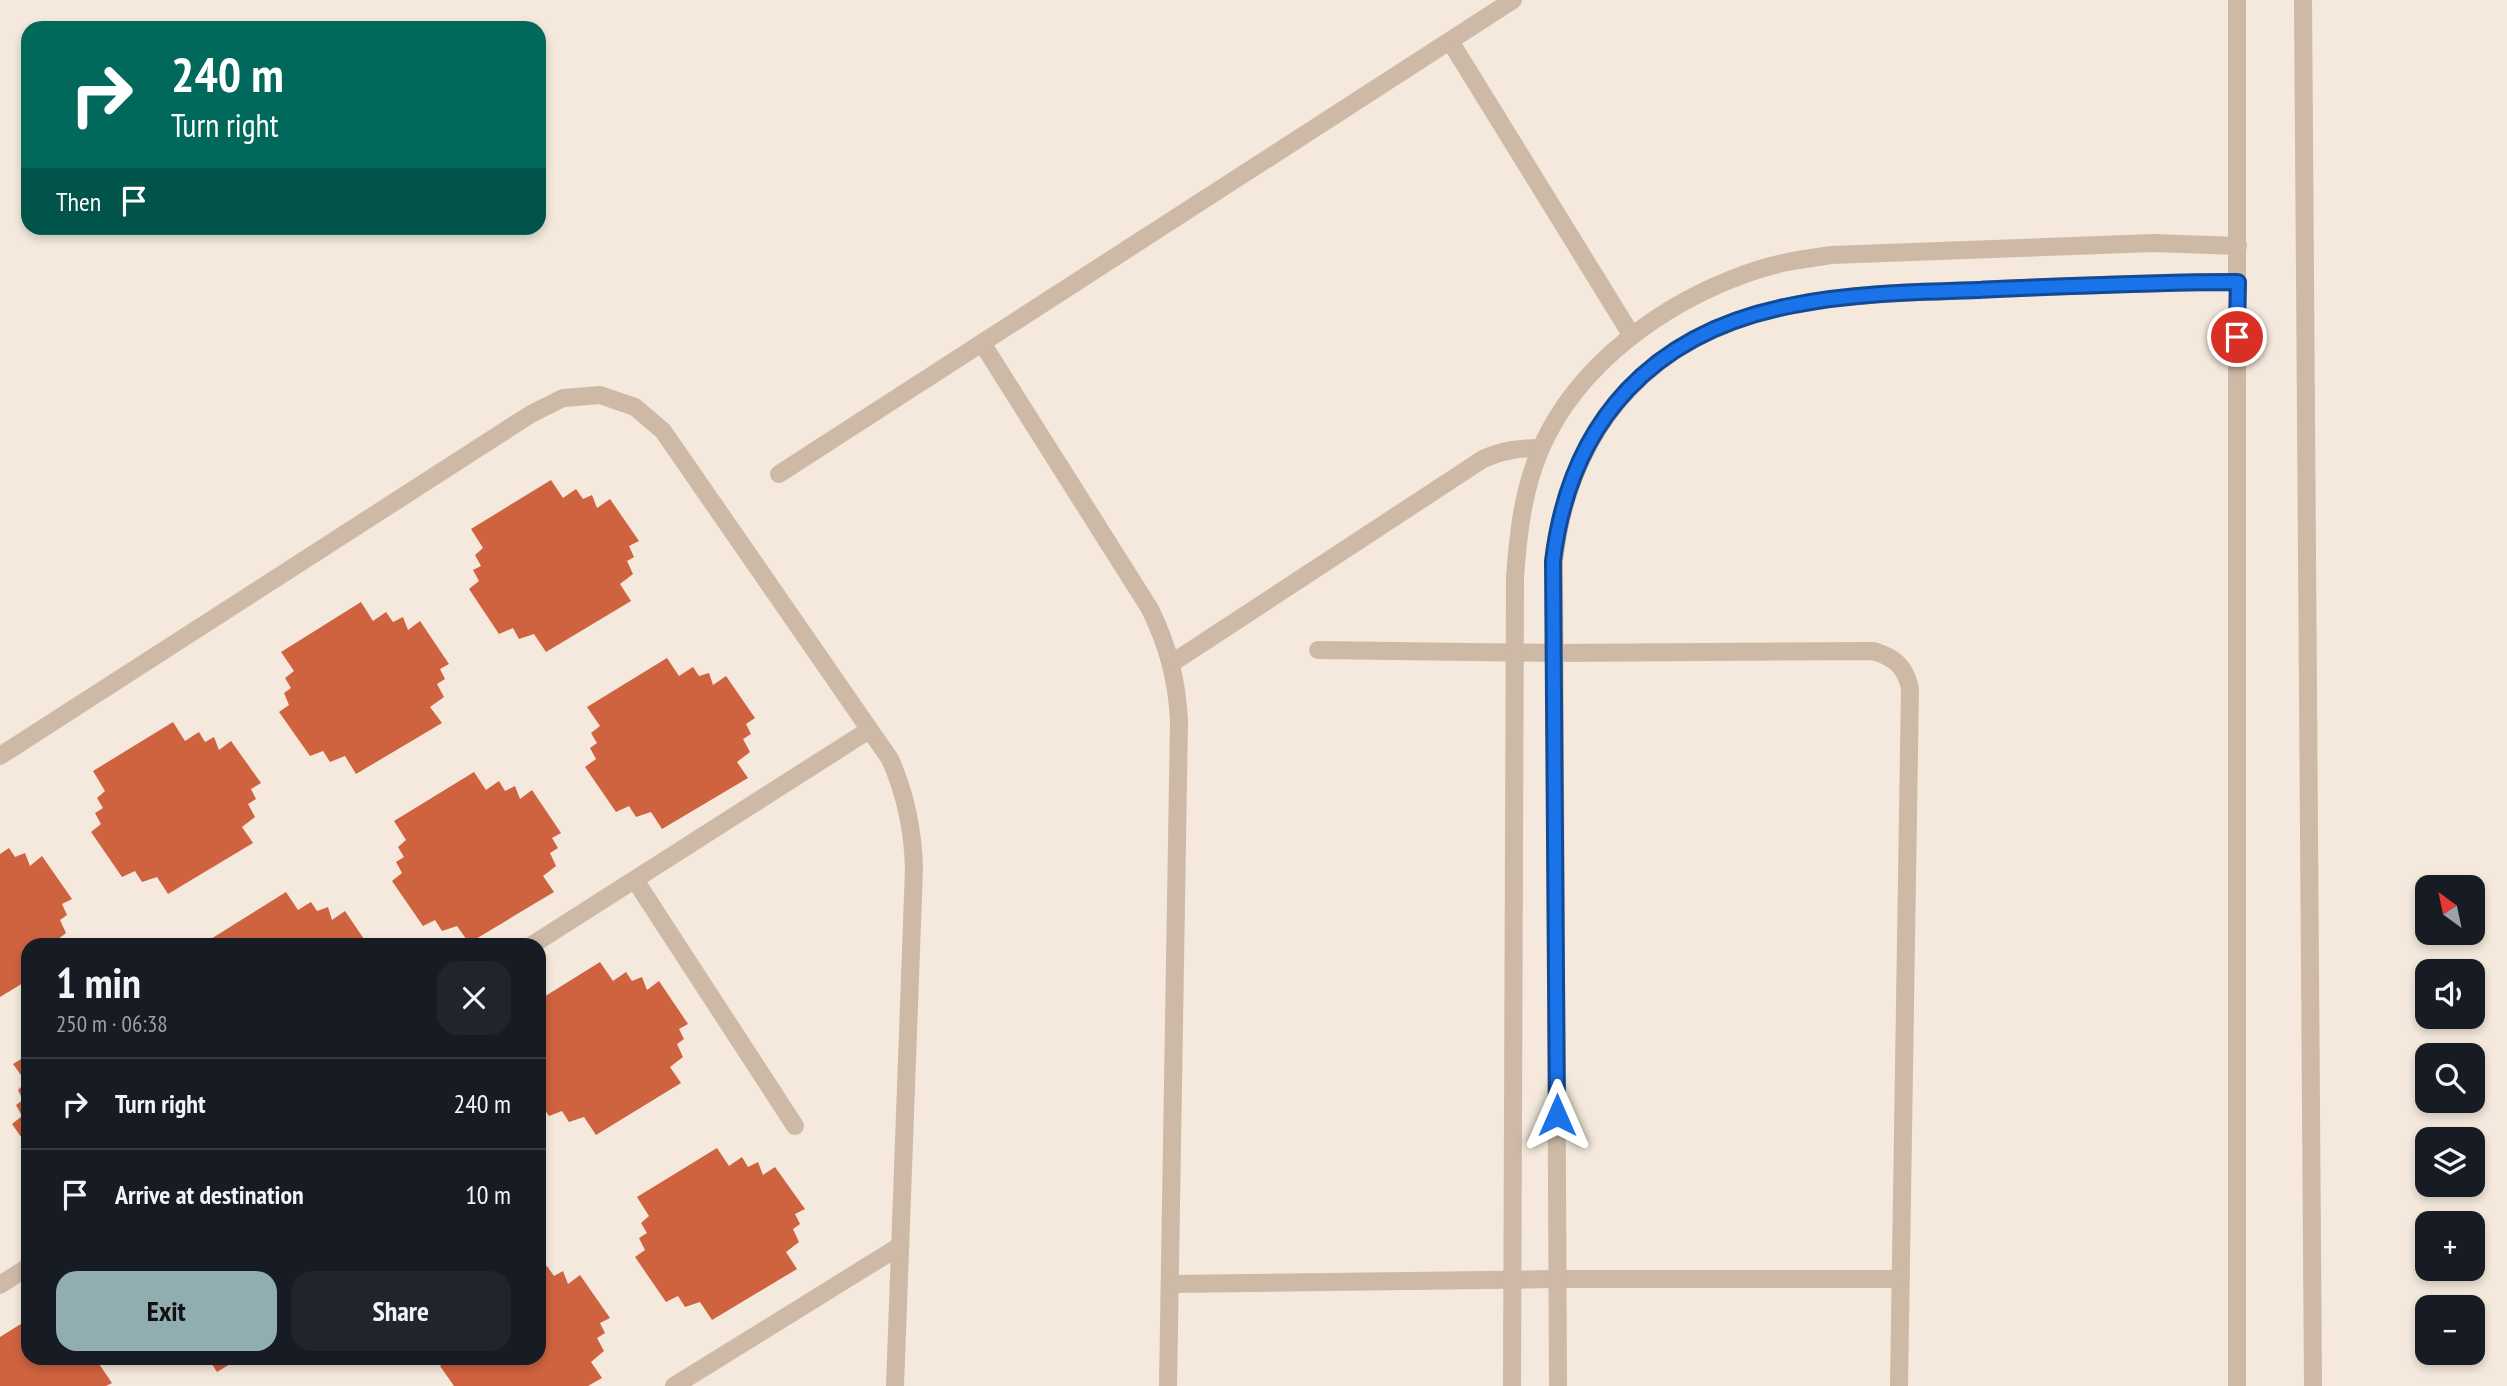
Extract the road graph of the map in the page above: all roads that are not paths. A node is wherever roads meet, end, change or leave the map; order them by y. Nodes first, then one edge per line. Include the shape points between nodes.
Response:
1 (1513, 0) edge
2 (2237, 0) edge
3 (2303, 0) edge
4 (1450, 41) junction
5 (2238, 246) junction
6 (2238, 282) junction
7 (1632, 336) junction
8 (982, 343) junction
9 (1541, 449) junction
10 (779, 474) dead end
11 (1318, 650) dead end
12 (1516, 652) junction
13 (1554, 653) junction
14 (1172, 663) junction
15 (869, 730) junction
16 (0, 755) edge
17 (635, 880) junction
18 (543, 938) edge
19 (795, 1126) dead end
20 (900, 1246) junction
21 (21, 1272) edge
22 (1558, 1279) junction
23 (1901, 1279) junction
24 (1512, 1280) junction
25 (1170, 1284) junction
26 (0, 1285) edge
27 (674, 1386) edge
28 (895, 1386) edge
29 (1168, 1386) edge
30 (1512, 1386) edge
31 (1558, 1386) edge
32 (1899, 1386) edge
33 (2237, 1386) edge
34 (2313, 1386) edge

1 - 4 street
2 - 5 street
3 - 34 street
4 - 7 street
4 - 8 street
5 - 6 street
5 - 7 street via 2154,243 1831,255 1790,261 1711,288
6 - 13 street via 1842,298 1757,314 1691,340 1662,359 1612,407 1578,464 1557,529
6 - 33 street
7 - 9 street via 1580,387
8 - 10 street
8 - 14 street via 1150,609
9 - 12 street via 1526,491 1518,534
9 - 14 street via 1509,450 1483,459
11 - 12 street
12 - 13 street
12 - 24 street
13 - 22 street
13 - 23 street via 1872,651 1887,655 1907,675
14 - 25 street via 1178,721
15 - 16 street via 663,431 635,407 600,395 563,398 531,414
15 - 17 street
15 - 20 street via 890,759 901,785 913,841
17 - 18 street
17 - 19 street
20 - 27 street
20 - 28 street
21 - 26 street
22 - 23 street
22 - 24 street
22 - 31 street
23 - 32 street
24 - 25 street
24 - 30 street
25 - 29 street

